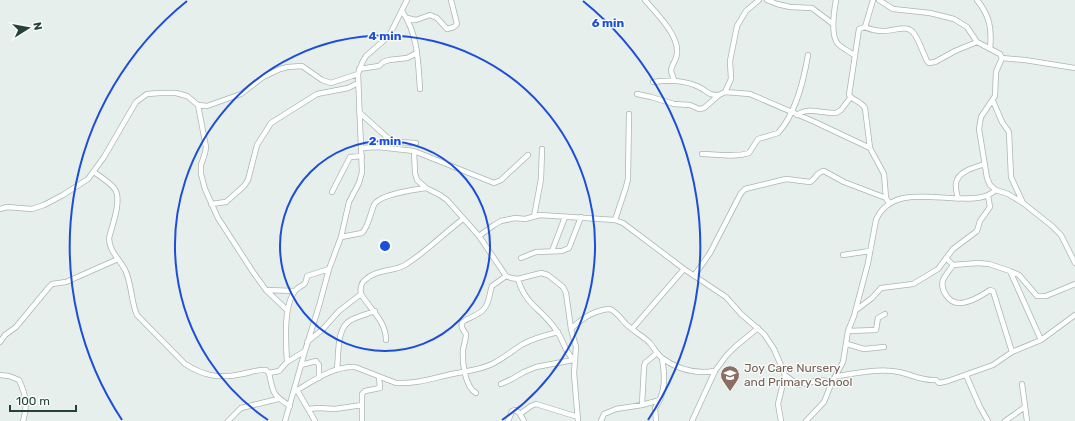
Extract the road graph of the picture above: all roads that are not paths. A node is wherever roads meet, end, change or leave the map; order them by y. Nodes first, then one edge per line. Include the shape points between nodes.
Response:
1 (407, 0) edge
2 (451, 0) edge
3 (645, 0) edge
4 (759, 0) edge
5 (768, 0) edge
6 (836, 0) edge
7 (874, 0) edge
8 (879, 0) edge
9 (976, 0) edge
10 (402, 11) junction
11 (407, 18) junction
12 (833, 24) junction
13 (865, 27) junction
14 (977, 42) junction
15 (990, 49) junction
16 (417, 53) junction
17 (808, 55) dead end
18 (854, 55) junction
19 (1002, 58) junction
20 (1075, 67) edge
21 (358, 72) junction
22 (674, 80) junction
23 (653, 82) dead end
24 (358, 83) junction
25 (420, 89) dead end
26 (725, 92) junction
27 (637, 94) dead end
28 (719, 94) junction
29 (850, 98) junction
30 (993, 101) junction
31 (198, 105) junction
32 (359, 112) junction
33 (791, 113) junction
34 (629, 114) dead end
35 (797, 115) junction
36 (416, 143) dead end
37 (362, 148) junction
38 (870, 148) junction
39 (542, 149) dead end
40 (414, 151) junction
41 (702, 154) dead end
42 (528, 155) dead end
43 (362, 156) junction
44 (985, 164) junction
45 (94, 172) junction
46 (426, 188) junction
47 (996, 190) junction
48 (332, 192) dead end
49 (988, 196) junction
50 (886, 198) junction
51 (958, 199) junction
52 (889, 203) junction
53 (1023, 203) junction
54 (211, 204) junction
55 (0, 208) edge
56 (534, 217) junction
57 (565, 217) junction
58 (580, 217) junction
59 (463, 219) junction
60 (615, 220) junction
61 (479, 236) junction
62 (341, 238) junction
63 (552, 251) junction
64 (870, 251) junction
65 (843, 255) dead end
66 (521, 258) dead end
67 (946, 258) junction
68 (118, 259) junction
69 (1075, 262) edge
70 (953, 265) junction
71 (329, 269) junction
72 (684, 269) junction
73 (1010, 271) junction
74 (506, 276) junction
75 (694, 276) junction
76 (518, 279) junction
77 (1075, 284) edge
78 (266, 290) junction
79 (295, 291) junction
80 (361, 294) junction
81 (287, 310) junction
82 (856, 310) junction
83 (374, 311) junction
84 (885, 314) dead end
85 (1075, 315) edge
86 (758, 328) junction
87 (571, 329) junction
88 (632, 330) junction
89 (848, 331) junction
90 (558, 332) junction
91 (386, 340) dead end
92 (1041, 340) junction
93 (0, 342) edge
94 (307, 342) junction
95 (847, 344) junction
96 (884, 347) dead end
97 (305, 351) junction
98 (1012, 352) junction
99 (657, 353) junction
100 (662, 358) junction
101 (574, 361) junction
102 (288, 362) junction
103 (301, 365) junction
104 (337, 369) junction
105 (715, 371) junction
106 (464, 372) junction
107 (269, 373) junction
108 (966, 374) junction
109 (0, 375) edge
110 (785, 375) junction
111 (837, 376) junction
112 (379, 377) junction
113 (319, 378) junction
114 (832, 382) junction
115 (501, 384) dead end
116 (1022, 384) dead end
117 (296, 391) junction
118 (476, 393) dead end
119 (278, 399) junction
120 (660, 400) junction
121 (362, 404) junction
122 (642, 405) junction
123 (290, 406) junction
124 (1025, 407) junction
125 (308, 409) junction
126 (520, 414) junction
127 (578, 419) edge
128 (657, 420) edge
129 (23, 421) edge
130 (228, 421) edge
131 (285, 421) edge
132 (316, 421) edge
133 (362, 421) edge
134 (508, 421) edge
135 (524, 421) edge
136 (601, 421) edge
137 (692, 421) edge
138 (781, 421) edge
139 (806, 421) edge
140 (988, 421) edge
141 (1005, 421) edge
142 (1027, 421) edge

1 - 10 street
2 - 11 street via 457,24 454,27 447,29 437,18 430,15 416,20
3 - 22 street via 676,42 677,56 671,71
4 - 26 street via 746,11 737,26 730,61 731,79
5 - 12 street via 790,7 812,8
6 - 12 street
7 - 13 street
8 - 14 street via 893,9 930,13 954,19 967,27
9 - 15 street via 989,20
10 - 11 street
10 - 21 street via 389,36 366,56
11 - 16 street
12 - 18 street via 838,44
13 - 14 street via 876,31 900,28 910,30 915,34 929,63
13 - 18 street via 859,29
14 - 15 street
15 - 19 street
16 - 21 street
16 - 25 street
17 - 33 street via 804,80
18 - 29 street
19 - 20 street
19 - 30 street via 996,72
21 - 24 street
21 - 31 street via 332,83 322,80 302,66 288,67 263,77 241,94 207,106
22 - 23 street
22 - 28 street via 698,87 711,95
24 - 32 street
24 - 54 street via 348,88 317,94 271,122 257,145 244,186 226,202
26 - 28 street
26 - 33 street via 750,94
27 - 28 street via 699,109 704,108
29 - 35 street via 836,114 810,110
29 - 38 street via 865,108
30 - 44 street via 979,124
30 - 53 street via 1009,132 1011,176
31 - 45 street via 187,96 176,93 142,96
31 - 54 street via 206,147 200,169
32 - 36 street via 389,139
32 - 37 street
33 - 35 street
33 - 41 street via 780,132 758,139 749,153 730,156
34 - 60 street via 628,179
35 - 38 street
37 - 40 street
37 - 43 street
38 - 50 street via 884,174
39 - 56 street via 541,179
40 - 42 street via 494,183 501,180
40 - 46 street via 417,180
43 - 48 street via 350,157
43 - 62 street via 362,172 349,202
44 - 47 street via 990,185
44 - 51 street via 964,173 958,179
45 - 55 street via 88,179 44,206 32,209
45 - 68 street via 115,188 118,195 109,238 110,247
46 - 59 street via 447,200
46 - 62 street via 379,199 374,205 366,229 362,233
47 - 49 street
47 - 53 street
49 - 51 street
49 - 67 street via 990,207 980,221 978,231 953,249
50 - 52 street
50 - 75 street via 844,182 824,171 819,172 810,182 786,179 745,189 710,253
51 - 52 street via 917,197
52 - 64 street via 878,214
53 - 69 street via 1061,234
54 - 78 street
56 - 57 street
56 - 61 street via 501,222
57 - 58 street
57 - 63 street
58 - 60 street
58 - 63 street via 569,248
59 - 61 street
59 - 80 street via 406,264 374,274 365,280
60 - 72 street via 630,228
61 - 74 street
62 - 71 street
63 - 66 street via 536,252
64 - 65 street
64 - 82 street
67 - 70 street
67 - 82 street via 938,269 913,284 881,288
68 - 93 street via 66,282 49,286 16,327
68 - 107 street via 126,272 137,315 186,364 193,369 221,377 262,370
70 - 73 street via 989,264
70 - 98 street via 943,279 942,285 948,298 953,302 967,302 990,290 994,291
71 - 79 street via 307,276 304,286
71 - 94 street via 320,306
72 - 75 street
72 - 88 street
73 - 77 street via 1021,277 1037,296 1046,296
73 - 92 street
74 - 76 street
74 - 106 street via 492,286 490,298 484,309 461,324 466,334 463,350
75 - 86 street via 726,297
76 - 87 street via 541,273 559,283 566,293
76 - 90 street via 525,296
78 - 79 street
78 - 81 street
79 - 81 street
80 - 83 street
80 - 94 street
81 - 102 street
82 - 89 street
83 - 91 street via 384,328
83 - 104 street via 346,324 341,332
84 - 89 street via 878,318 876,330
85 - 92 street
86 - 105 street via 726,356
86 - 110 street via 774,349
87 - 88 street via 582,318 610,309
87 - 101 street via 576,347
88 - 99 street
89 - 95 street
90 - 101 street via 564,348
90 - 106 street via 525,344 492,365
92 - 98 street
94 - 97 street
95 - 96 street via 864,350
95 - 111 street
97 - 102 street
97 - 103 street
98 - 108 street via 993,365
99 - 100 street
99 - 122 street via 645,363 642,376
100 - 105 street via 687,370
100 - 120 street via 664,376
101 - 115 street via 536,367
101 - 127 street
102 - 107 street via 279,371
103 - 113 street via 316,361 319,365
103 - 117 street
104 - 112 street via 355,367
104 - 113 street
105 - 137 street
106 - 112 street via 423,382 396,383
106 - 118 street via 471,389
107 - 119 street
108 - 111 street via 939,383 936,380 925,380 899,372 882,371
108 - 140 street
109 - 129 street via 19,380 26,404
110 - 114 street via 798,385 820,380
110 - 138 street via 778,404
111 - 114 street
112 - 121 street via 380,388 363,392
113 - 117 street
114 - 139 street via 824,402
116 - 124 street
117 - 123 street
117 - 125 street
119 - 123 street
119 - 130 street via 241,408
120 - 122 street
120 - 128 street via 654,408
121 - 125 street via 335,409
121 - 133 street
122 - 136 street via 611,411 604,414
123 - 131 street
124 - 141 street
124 - 142 street
125 - 132 street
126 - 127 street via 536,404
126 - 134 street via 514,410
126 - 135 street

